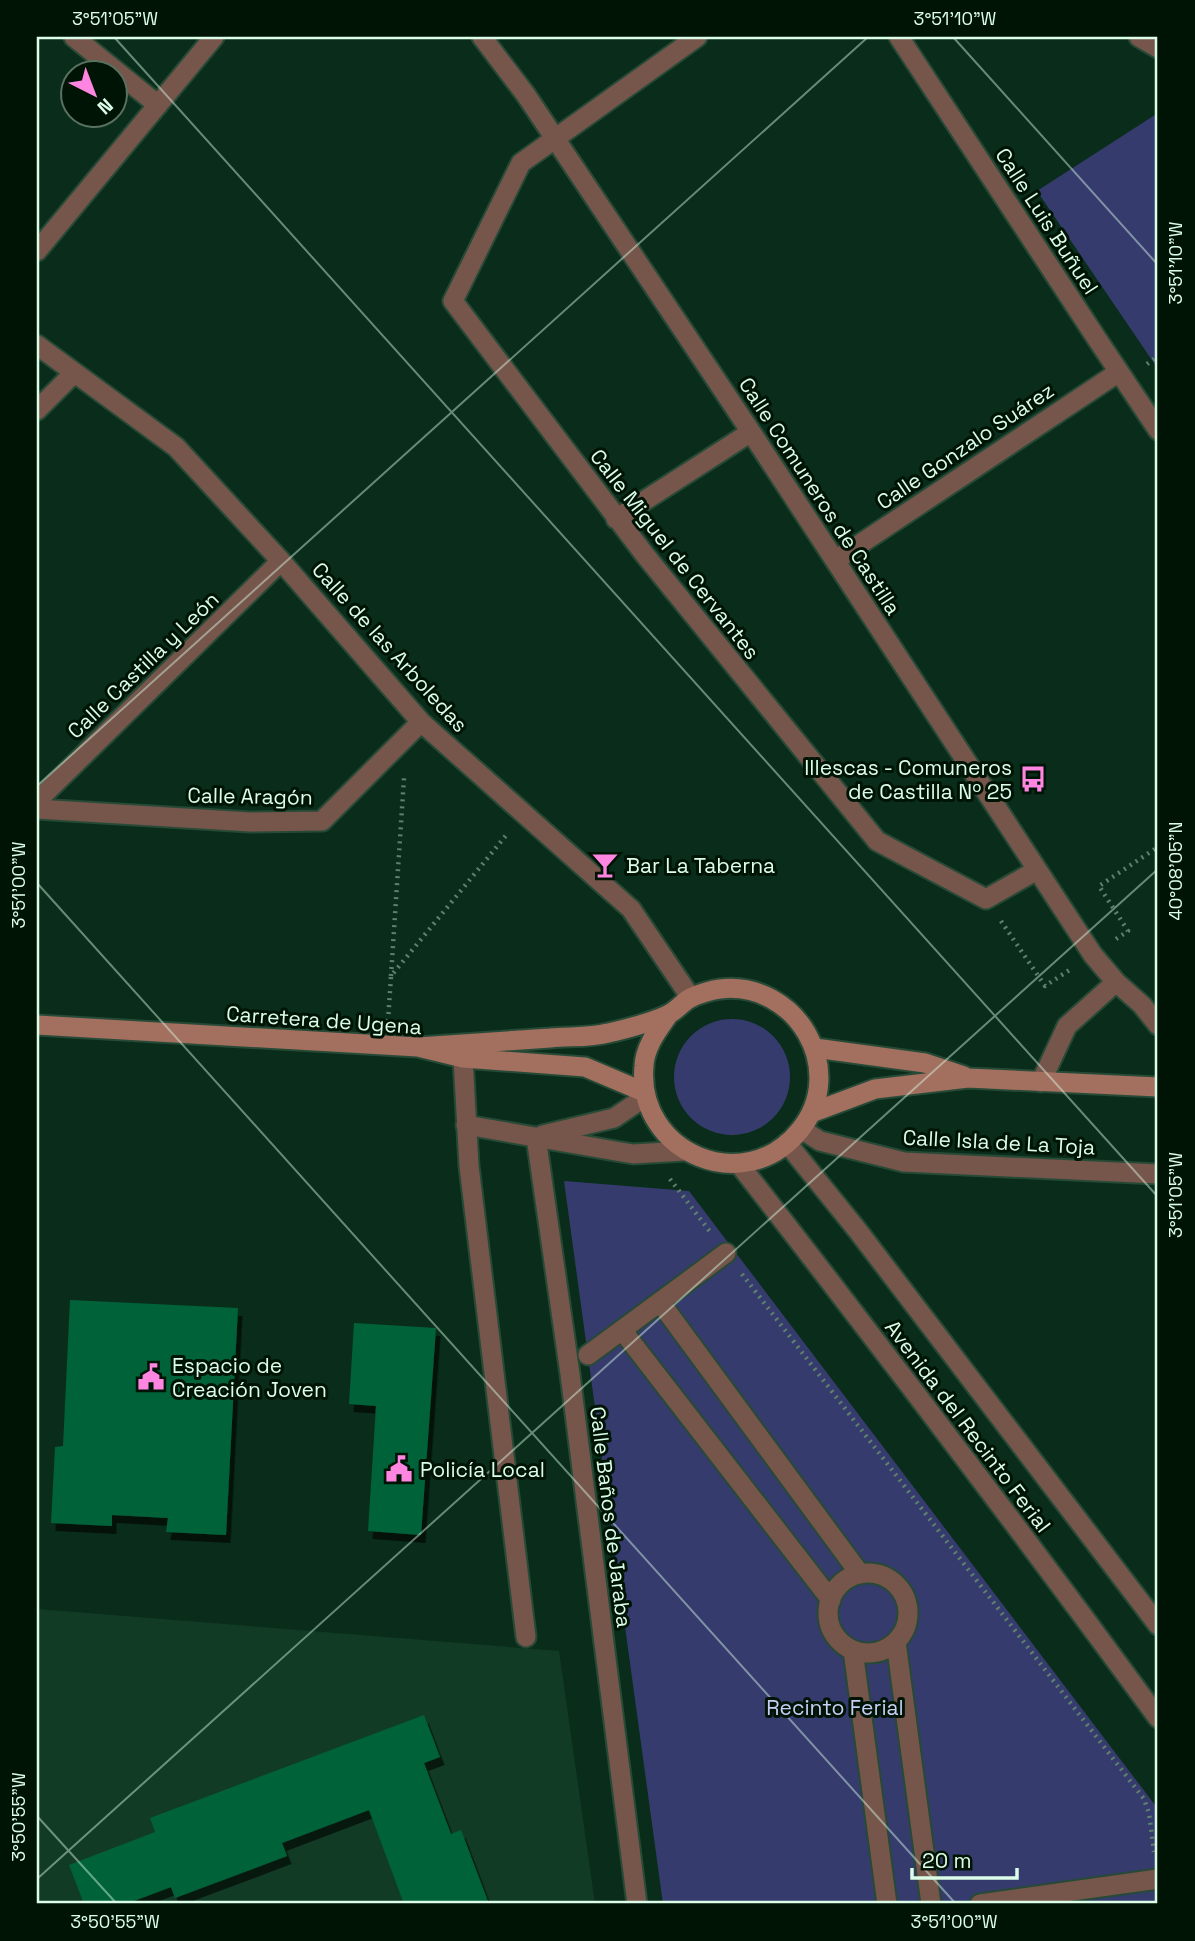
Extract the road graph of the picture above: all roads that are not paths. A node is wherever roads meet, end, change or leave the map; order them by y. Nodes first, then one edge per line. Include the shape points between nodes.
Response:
1 (74, 37) edge
2 (214, 37) edge
3 (482, 37) edge
4 (697, 37) edge
5 (899, 37) edge
6 (1139, 37) edge
7 (1158, 48) edge
8 (158, 105) junction
9 (556, 138) junction
10 (37, 251) edge
11 (37, 345) edge
12 (1119, 372) junction
13 (74, 373) junction
14 (37, 410) edge
15 (1158, 430) edge
16 (751, 432) junction
17 (616, 519) junction
18 (836, 559) junction
19 (281, 561) junction
20 (421, 722) junction
21 (37, 801) edge
22 (37, 809) edge
23 (1037, 870) junction
24 (1116, 982) junction
25 (691, 998) junction
26 (1150, 1006) edge
27 (668, 1014) junction
28 (37, 1025) edge
29 (1158, 1025) edge
30 (418, 1047) junction
31 (814, 1048) junction
32 (463, 1058) junction
33 (968, 1078) junction
34 (1041, 1082) junction
35 (1158, 1087) edge
36 (645, 1095) junction
37 (466, 1125) junction
38 (800, 1129) junction
39 (536, 1137) junction
40 (684, 1151) junction
41 (738, 1164) junction
42 (1158, 1174) edge
43 (726, 1253) road end
44 (660, 1302) junction
45 (622, 1330) junction
46 (588, 1355) dead end
47 (860, 1574) junction
48 (831, 1600) junction
49 (1150, 1603) edge
50 (1158, 1625) edge
51 (526, 1637) dead end
52 (896, 1642) junction
53 (853, 1650) junction
54 (1158, 1718) edge
55 (1158, 1879) edge
56 (637, 1904) edge
57 (887, 1904) edge
58 (932, 1904) edge
59 (979, 1904) edge

1 - 8 street
2 - 8 street
3 - 9 street, Calle Comuneros de Castilla
4 - 9 street
5 - 12 street, Calle Luis Buñuel
6 - 7 street
8 - 10 street
9 - 16 street, Calle Comuneros de Castilla
9 - 17 street, Calle Miguel de Cervantes via 521,163 453,301
11 - 13 street, Calle de las Arboledas
12 - 15 street, Calle Luis Buñuel
12 - 18 street, Calle Gonzalo Suárez
13 - 14 street
13 - 19 street, Calle de las Arboledas via 176,447
16 - 17 street
16 - 18 street, Calle Comuneros de Castilla
17 - 23 street, Calle Miguel de Cervantes via 877,841 986,899
18 - 23 street, Calle Comuneros de Castilla
19 - 20 street, Calle de las Arboledas
19 - 21 street, Calle Castilla y León
20 - 22 street, Calle Aragón via 322,821 250,822
20 - 25 street, Calle de las Arboledas via 631,908
23 - 24 street, Calle Comuneros de Castilla
24 - 26 street, Calle Comuneros de Castilla
24 - 34 street via 1066,1027
25 - 27 main road
25 - 31 main road via 720,989 750,990 778,1001 800,1021
26 - 29 street, Calle Comuneros de Castilla
27 - 30 main road via 606,1034
27 - 36 main road via 652,1037 643,1064
28 - 30 main road, Carretera de Ugena
30 - 32 main road, Carretera de Ugena
31 - 33 main road via 925,1063
31 - 38 main road via 817,1092
32 - 36 main road, Carretera de Ugena via 585,1067
32 - 37 street
33 - 34 main road
33 - 38 main road via 875,1088
34 - 35 main road
36 - 39 street via 614,1118
36 - 40 main road via 663,1132
37 - 39 street
37 - 51 street
38 - 41 main road via 765,1157
38 - 42 street, Calle Isla de La Toja via 820,1141 904,1162
38 - 49 street, Avenida del Recinto Ferial via 858,1231
39 - 40 street via 633,1154
39 - 56 street, Calle Baños de Jaraba
40 - 41 main road via 710,1162
41 - 54 street, Avenida del Recinto Ferial
43 - 44 street
44 - 45 street
44 - 47 street
45 - 46 street
45 - 48 street
47 - 48 street via 837,1588
47 - 52 street via 885,1577 904,1594 908,1619
48 - 53 street via 831,1627 837,1639
49 - 50 street, Avenida del Recinto Ferial
52 - 53 street via 873,1653
52 - 58 street
53 - 57 street
55 - 59 street

